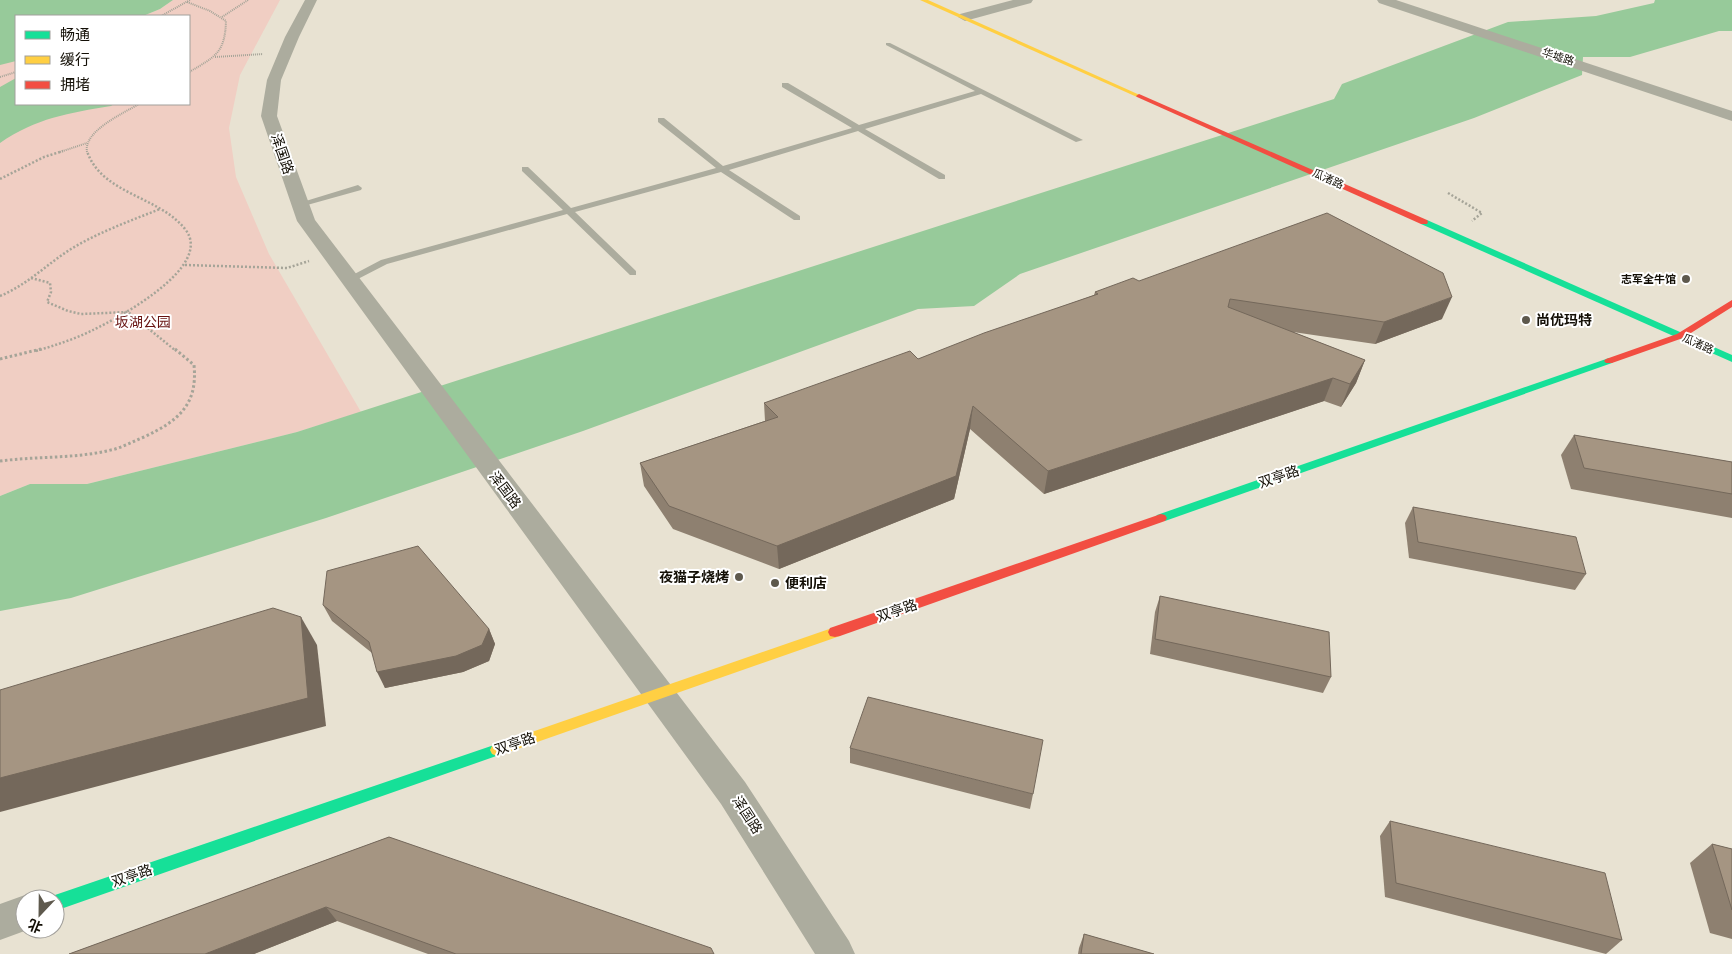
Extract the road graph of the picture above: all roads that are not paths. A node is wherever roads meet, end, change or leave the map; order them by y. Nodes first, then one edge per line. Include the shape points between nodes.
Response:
1 (311, 0) edge
2 (923, 0) edge
3 (1027, 0) edge
4 (1383, 0) edge
5 (965, 17) junction
6 (888, 44) dead end
7 (785, 85) dead end
8 (982, 92) junction
9 (1732, 116) edge
10 (661, 120) dead end
11 (860, 128) junction
12 (1079, 140) dead end
13 (525, 169) dead end
14 (722, 169) junction
15 (942, 177) dead end
16 (358, 188) dead end
17 (300, 204) junction
18 (570, 211) junction
19 (797, 218) dead end
20 (633, 273) dead end
21 (350, 279) junction
22 (1732, 303) edge
23 (1680, 336) junction
24 (1732, 359) edge
25 (658, 694) junction
26 (65, 900) edge
27 (15, 917) edge
28 (0, 922) edge
29 (836, 954) edge

1 - 17 street, 泽国路 via 274,80 269,116
2 - 5 street, 瓜渚路
3 - 5 street
4 - 9 street, 华墟路
5 - 23 street, 瓜渚路
6 - 8 lane
7 - 11 lane
8 - 11 lane
8 - 12 lane
10 - 14 lane
11 - 14 lane
11 - 15 lane
13 - 18 lane
14 - 18 lane
14 - 19 lane
16 - 17 lane
17 - 21 street, 泽国路 via 306,220
18 - 20 lane
18 - 21 lane via 384,262
21 - 25 street, 泽国路
22 - 23 street, 双亭路
23 - 24 street, 瓜渚路
23 - 25 street, 双亭路
25 - 26 street, 双亭路
25 - 29 street, 泽国路 via 733,793
27 - 28 street

